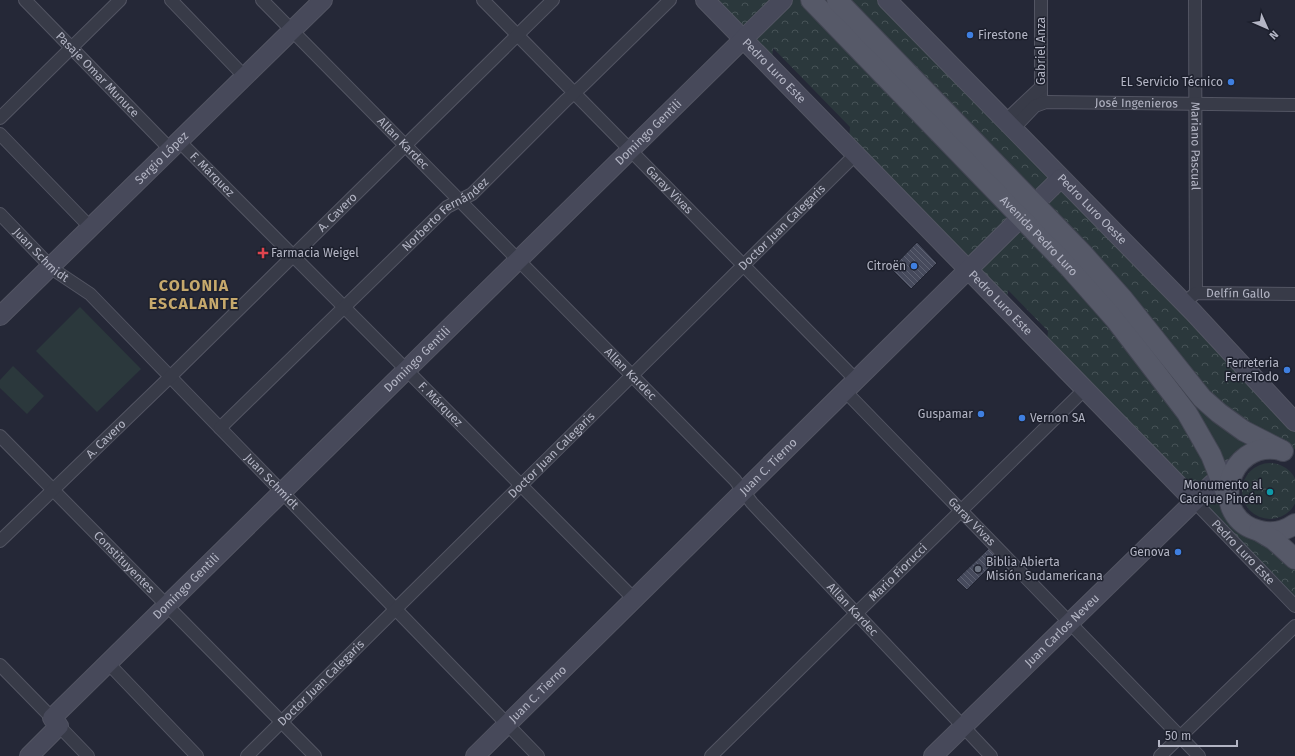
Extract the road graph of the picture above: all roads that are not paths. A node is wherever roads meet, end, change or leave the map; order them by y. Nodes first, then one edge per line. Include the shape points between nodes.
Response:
1 (25, 0) edge
2 (120, 0) edge
3 (171, 0) edge
4 (262, 0) edge
5 (323, 0) edge
6 (483, 0) edge
7 (553, 0) edge
8 (670, 0) edge
9 (705, 0) edge
10 (783, 0) edge
11 (811, 0) edge
12 (837, 0) edge
13 (887, 0) edge
14 (1041, 0) edge
15 (1195, 0) edge
16 (292, 30) junction
17 (517, 35) junction
18 (743, 40) junction
19 (71, 48) junction
20 (245, 76) junction
21 (1041, 87) junction
22 (574, 93) junction
23 (1041, 103) junction
24 (1195, 104) junction
25 (1295, 105) edge
26 (0, 118) edge
27 (1009, 125) junction
28 (0, 134) edge
29 (174, 145) junction
30 (406, 146) junction
31 (630, 150) junction
32 (856, 154) junction
33 (1061, 178) junction
34 (460, 200) junction
35 (1028, 211) junction
36 (0, 214) edge
37 (90, 227) junction
38 (293, 256) junction
39 (518, 260) junction
40 (743, 265) junction
41 (51, 266) junction
42 (968, 270) junction
43 (1295, 294) edge
44 (1190, 298) junction
45 (344, 307) junction
46 (0, 316) edge
47 (406, 370) junction
48 (632, 376) junction
49 (170, 377) junction
50 (851, 386) junction
51 (1085, 389) junction
52 (1295, 422) edge
53 (220, 428) junction
54 (0, 436) edge
55 (1289, 454) edge
56 (1245, 458) junction
57 (1220, 477) junction
58 (521, 485) junction
59 (53, 490) junction
60 (743, 491) junction
61 (282, 492) junction
62 (1229, 500) junction
63 (1194, 501) junction
64 (961, 510) junction
65 (1295, 524) edge
66 (1257, 530) junction
67 (0, 541) edge
68 (1295, 559) edge
69 (634, 599) junction
70 (167, 605) junction
71 (1295, 606) edge
72 (396, 609) junction
73 (856, 613) junction
74 (1070, 622) junction
75 (1295, 626) edge
76 (108, 663) junction
77 (0, 665) edge
78 (56, 722) junction
79 (282, 722) junction
80 (507, 724) junction
81 (963, 726) junction
82 (1180, 736) junction
83 (28, 756) edge
84 (88, 756) edge
85 (197, 756) edge
86 (247, 756) edge
87 (315, 756) edge
88 (475, 756) edge
89 (538, 756) edge
90 (711, 756) edge
91 (933, 756) edge
92 (991, 756) edge
93 (1160, 756) edge
94 (1200, 756) edge

1 - 19 street, Pasaje Omar Munuce
2 - 19 street
3 - 20 street
4 - 16 street, Allan Kardec
5 - 16 street, Sergio López
6 - 17 street, Garay Vivas
7 - 17 street, A. Cavero
8 - 22 street, Norberto Fernández
9 - 18 street, Pedro Luro Este
10 - 18 street, Domingo Gentili
11 - 35 main road, Avenida Pedro Luro
12 - 35 main road, Avenida Pedro Luro
13 - 27 street, Pedro Luro Oeste
14 - 21 street, Gabriel Anza
15 - 24 street, Mariano Pascual
16 - 20 street, Sergio López
16 - 30 street, Allan Kardec
17 - 22 street, Garay Vivas
17 - 30 street, A. Cavero
18 - 31 street, Domingo Gentili
18 - 32 street, Pedro Luro Este
19 - 26 street
19 - 29 street, Pasaje Omar Munuce
20 - 29 street, Sergio López
21 - 23 street, Gabriel Anza
21 - 27 street
22 - 31 street, Garay Vivas
22 - 34 street, Norberto Fernández via 472,194
23 - 24 street, José Ingenieros
23 - 27 street
24 - 25 street, José Ingenieros
24 - 44 street, Mariano Pascual
27 - 33 street, Pedro Luro Oeste
28 - 37 street
29 - 37 street, Sergio López
29 - 38 street, F. Márquez
30 - 34 street, Allan Kardec
30 - 38 street, A. Cavero
31 - 39 street, Domingo Gentili
31 - 40 street, Garay Vivas
32 - 40 street, Doctor Juan Calegaris
32 - 42 street, Pedro Luro Este
33 - 35 street, Juan C. Tierno
33 - 44 street, Pedro Luro Oeste
34 - 39 street, Allan Kardec
34 - 45 street, Norberto Fernández via 447,207
35 - 42 street, Juan C. Tierno
35 - 55 main road, Avenida Pedro Luro via 1123,299 1207,402 1244,431
35 - 57 main road, Avenida Pedro Luro via 1069,267 1115,319 1168,387 1204,442
36 - 41 street, Juan Schmidt
37 - 41 street, Sergio López
38 - 45 street, F. Márquez
38 - 49 street, A. Cavero
39 - 47 street, Domingo Gentili
39 - 48 street, Allan Kardec
40 - 48 street, Doctor Juan Calegaris
40 - 50 street, Garay Vivas
41 - 46 street, Sergio López
41 - 49 street, Juan Schmidt via 90,294
42 - 50 street, Juan C. Tierno
42 - 51 street, Pedro Luro Este
43 - 44 street, Delfín Gallo
44 - 52 street, Pedro Luro Oeste
45 - 47 street, F. Márquez
45 - 53 street, Norberto Fernández
47 - 58 street, F. Márquez
47 - 61 street, Domingo Gentili
48 - 58 street, Doctor Juan Calegaris
48 - 60 street, Allan Kardec
49 - 53 street, Juan Schmidt
49 - 59 street, A. Cavero
50 - 60 street, Juan C. Tierno
50 - 64 street, Garay Vivas
51 - 63 street, Pedro Luro Este
51 - 64 street, Mario Fiorucci
53 - 61 street, Juan Schmidt
54 - 59 street, Constituyentes
55 - 56 main road via 1263,449
56 - 57 street, Juan Carlos Neveu
56 - 62 main road via 1236,467 1230,480
57 - 62 main road, Avenida Pedro Luro
57 - 63 street, Juan Carlos Neveu
58 - 69 street, F. Márquez
58 - 72 street, Doctor Juan Calegaris
59 - 67 street, A. Cavero
59 - 70 street, Constituyentes
60 - 69 street, Juan C. Tierno
60 - 73 street, Allan Kardec
61 - 70 street, Domingo Gentili
61 - 72 street, Juan Schmidt
62 - 66 main road, Avenida Pedro Luro via 1239,519
63 - 71 street, Pedro Luro Este
63 - 74 street, Juan Carlos Neveu
64 - 73 street, Mario Fiorucci
64 - 74 street, Garay Vivas
65 - 66 main road via 1278,532
66 - 68 main road via 1274,540
69 - 80 street, Juan C. Tierno
70 - 76 street, Domingo Gentili
70 - 79 street, Constituyentes
72 - 79 street, Doctor Juan Calegaris
72 - 80 street, Juan Schmidt
73 - 81 street, Allan Kardec
73 - 90 street, Mario Fiorucci
74 - 81 street, Juan Carlos Neveu
74 - 82 street, Garay Vivas
75 - 82 street
76 - 78 street, Domingo Gentili
76 - 85 street
77 - 78 street
78 - 83 street, Domingo Gentili
78 - 84 street
79 - 86 street, Doctor Juan Calegaris
79 - 87 street, Constituyentes
80 - 88 street, Juan C. Tierno
80 - 89 street, Juan Schmidt
81 - 91 street, Juan Carlos Neveu
81 - 92 street, Allan Kardec
82 - 93 street
82 - 94 street, Garay Vivas

